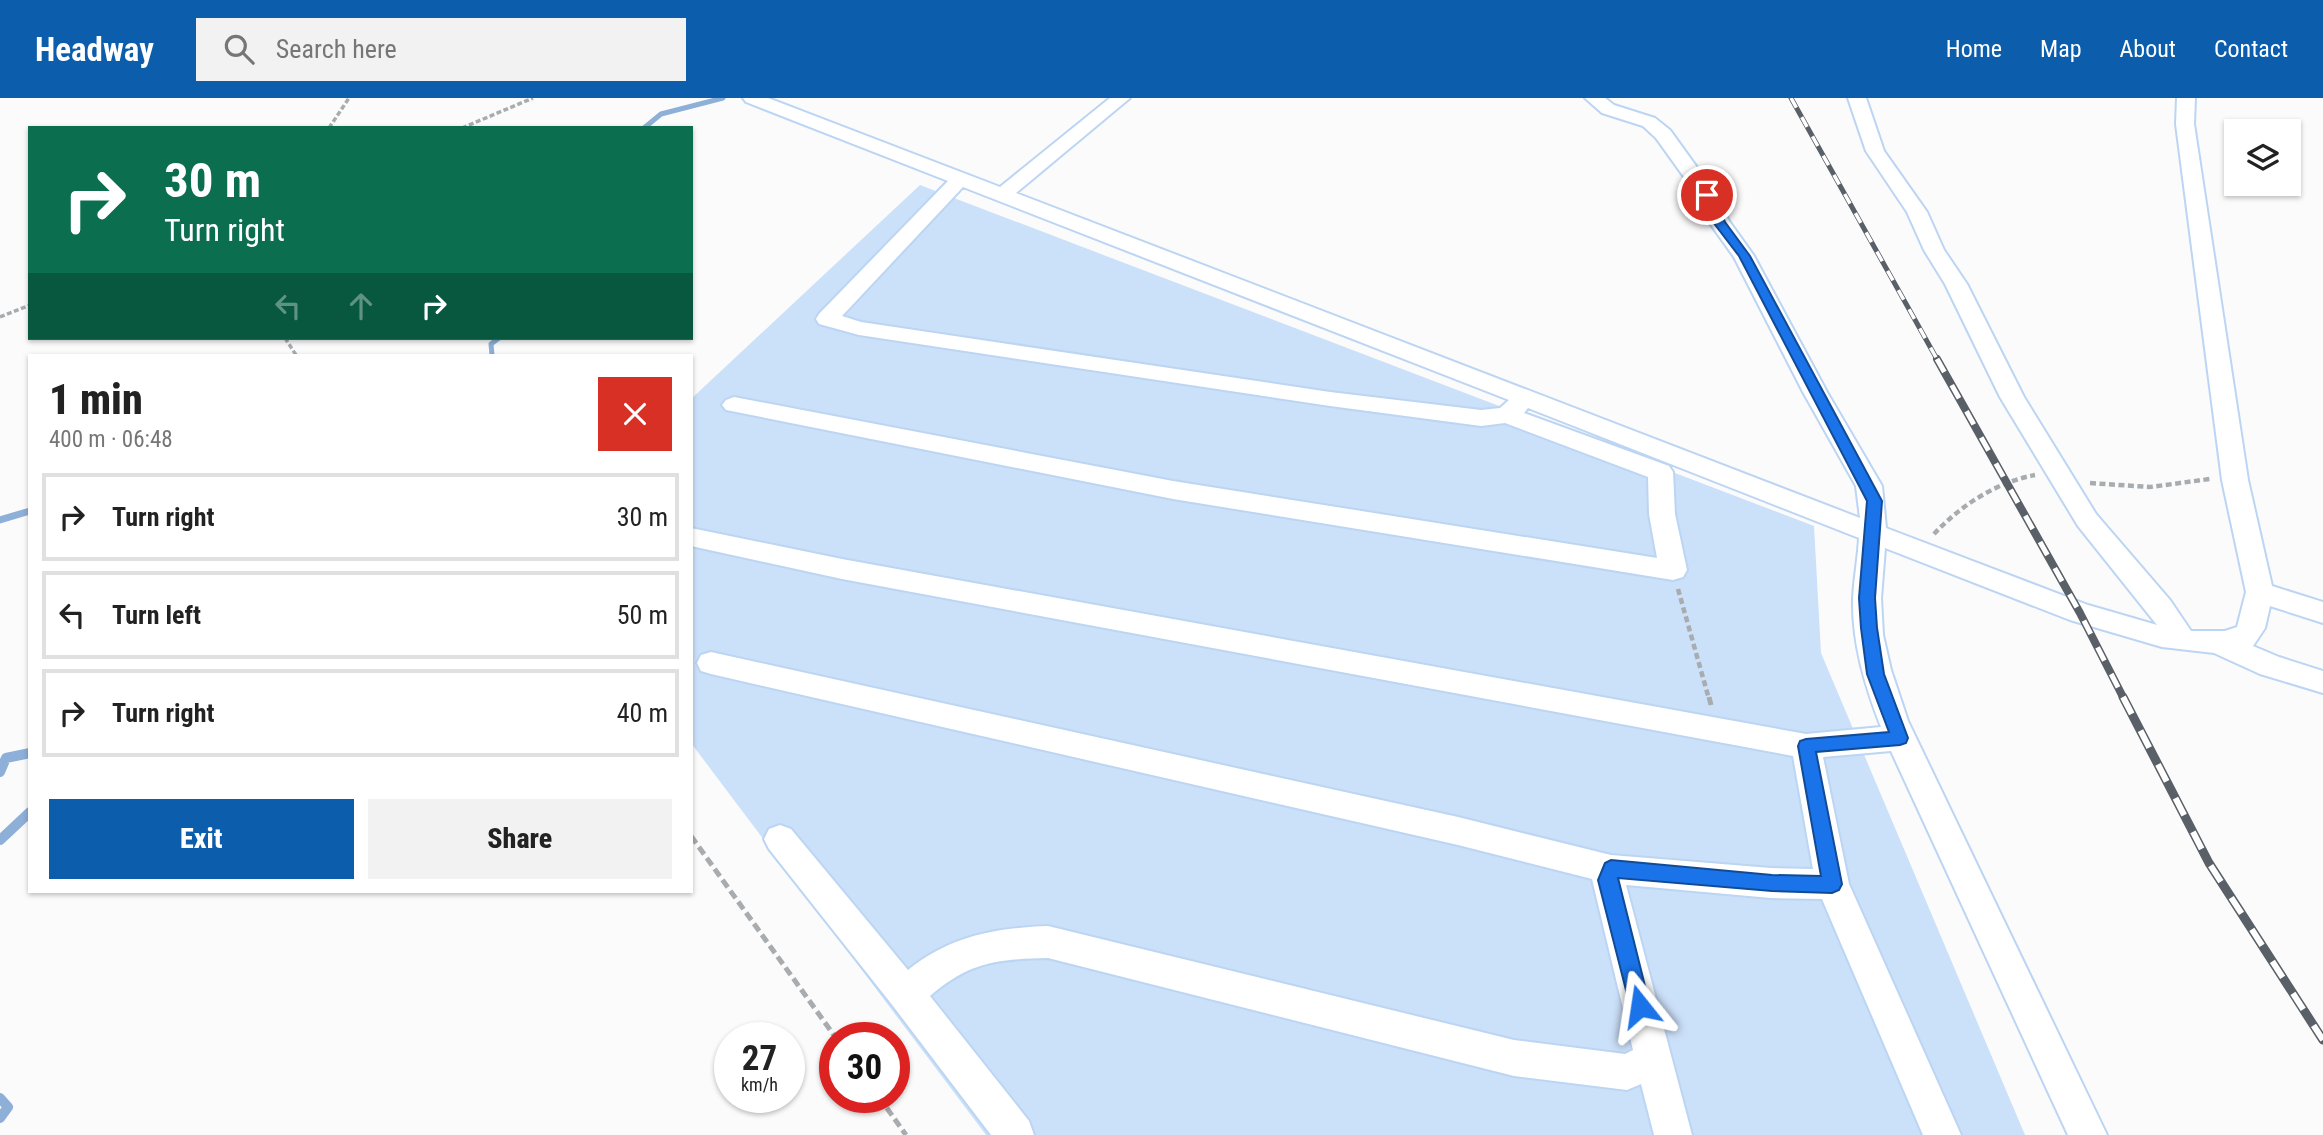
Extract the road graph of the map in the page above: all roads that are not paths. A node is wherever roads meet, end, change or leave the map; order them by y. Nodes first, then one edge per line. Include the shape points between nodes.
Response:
1 (752, 98) edge
2 (1121, 98) edge
3 (1594, 98) edge
4 (1857, 98) edge
5 (2186, 98) edge
6 (961, 178) junction
7 (1003, 194) junction
8 (734, 405) dead end
9 (1516, 406) junction
10 (1871, 533) junction
11 (693, 537) edge
12 (2260, 592) junction
13 (2323, 612) edge
14 (2183, 641) junction
15 (2223, 645) junction
16 (711, 663) dead end
17 (2323, 682) edge
18 (1900, 738) junction
19 (1806, 746) junction
20 (780, 839) dead end
21 (1611, 869) junction
22 (1832, 884) junction
23 (906, 994) junction
24 (1654, 1058) junction
25 (1015, 1135) edge
26 (1673, 1135) edge
27 (1942, 1135) edge
28 (2088, 1135) edge

1 - 6 street
2 - 7 street
3 - 10 street via 1608,109 1649,122 1663,134 1707,195 1869,486 1874,501
4 - 14 street via 1875,151 1917,212 2012,397 2087,520
5 - 12 street via 2187,138 2235,480
6 - 7 street
6 - 9 street via 827,319 859,328 1330,399 1481,418
7 - 9 street
8 - 9 street via 1173,490 1673,570 1662,514 1660,472
9 - 10 street
10 - 14 street via 2080,613
10 - 18 street via 1870,639 1875,674
11 - 19 street via 855,572
12 - 13 street
12 - 15 street via 2245,639
14 - 15 street
15 - 17 street
16 - 21 street
18 - 19 street
18 - 28 street
19 - 22 street
20 - 23 street
21 - 22 street
21 - 24 street via 1608,880 1613,902
22 - 27 street
23 - 24 street via 938,966 973,949 1048,942 1514,1058 1626,1072
23 - 25 street
24 - 26 street

